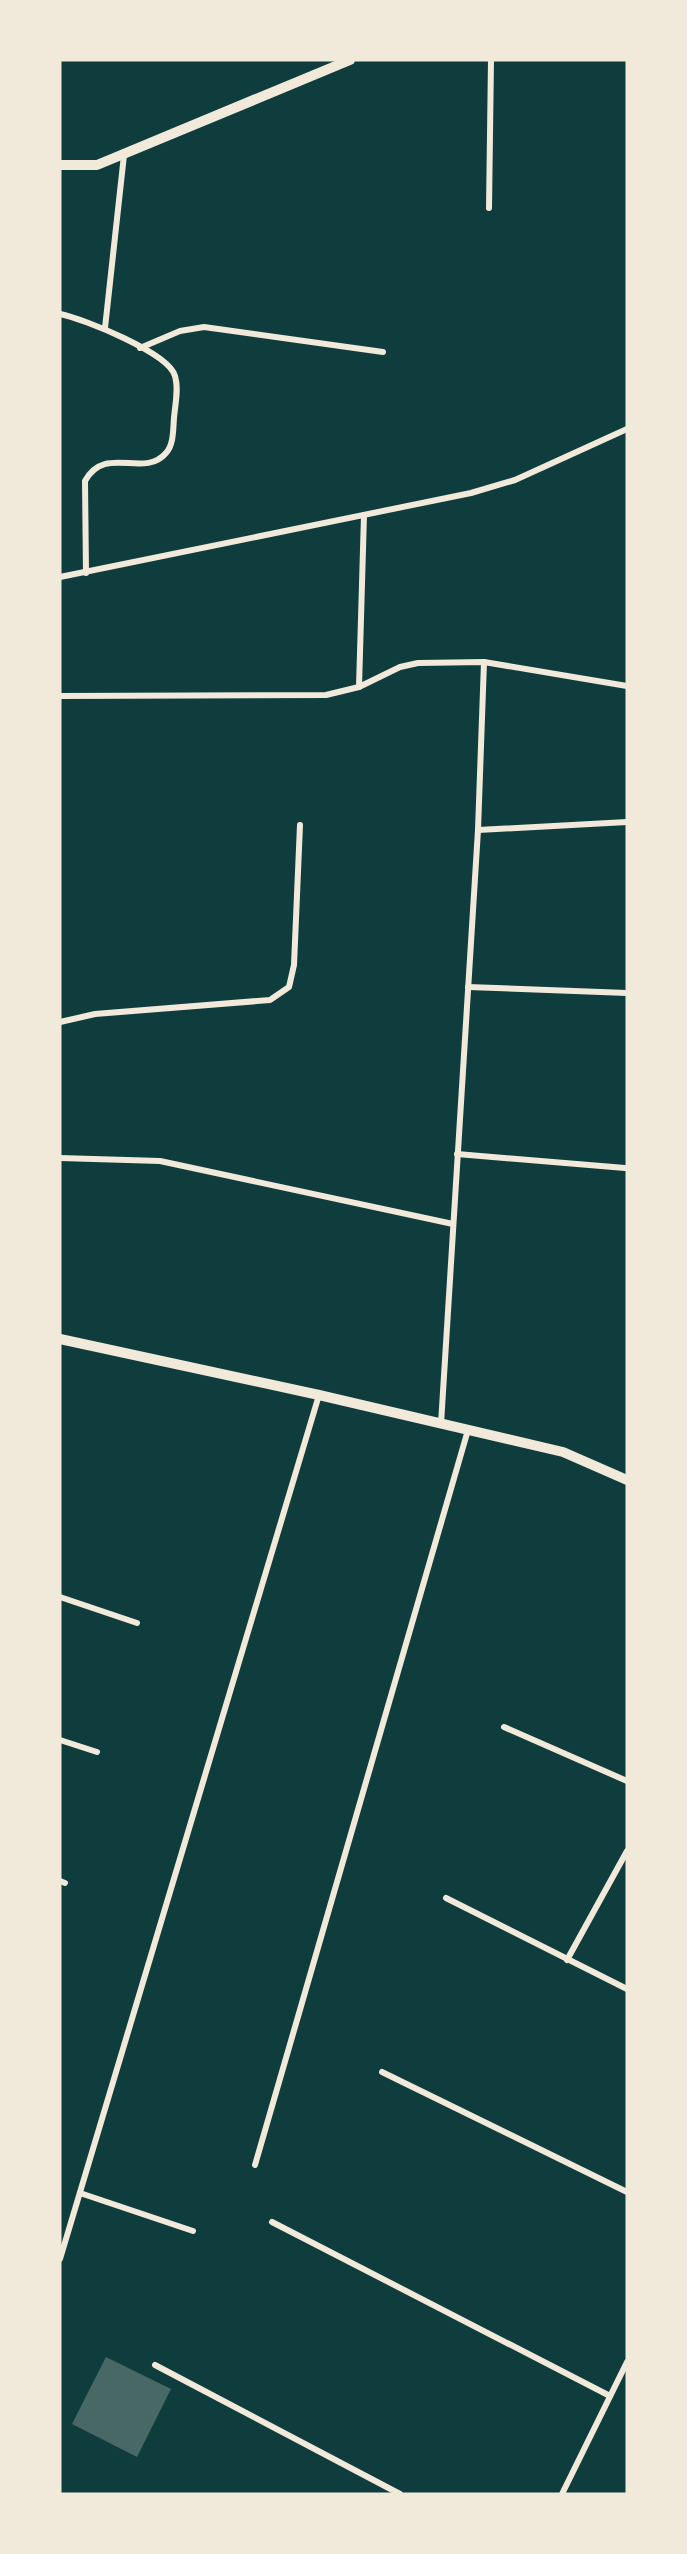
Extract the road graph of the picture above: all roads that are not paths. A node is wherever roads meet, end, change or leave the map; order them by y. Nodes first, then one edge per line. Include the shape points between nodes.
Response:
1 (350, 60) edge
2 (491, 60) edge
3 (124, 155) junction
4 (60, 165) edge
5 (489, 208) dead end
6 (60, 314) edge
7 (105, 328) junction
8 (140, 348) junction
9 (383, 352) dead end
10 (627, 429) edge
11 (364, 515) junction
12 (86, 573) junction
13 (60, 577) edge
14 (484, 662) junction
15 (627, 686) edge
16 (359, 687) junction
17 (60, 696) edge
18 (627, 822) edge
19 (300, 825) dead end
20 (478, 830) junction
21 (468, 987) junction
22 (627, 993) edge
23 (60, 1022) edge
24 (458, 1155) junction
25 (60, 1158) edge
26 (625, 1168) dead end
27 (453, 1224) junction
28 (60, 1339) edge
29 (319, 1395) junction
30 (441, 1424) junction
31 (468, 1430) junction
32 (627, 1480) edge
33 (60, 1597) edge
34 (137, 1623) dead end
35 (504, 1727) dead end
36 (60, 1740) edge
37 (97, 1752) dead end
38 (627, 1781) edge
39 (627, 1851) edge
40 (446, 1898) dead end
41 (567, 1960) junction
42 (627, 1989) edge
43 (382, 2072) dead end
44 (255, 2165) dead end
45 (627, 2192) edge
46 (80, 2193) junction
47 (272, 2222) dead end
48 (193, 2231) dead end
49 (60, 2259) edge
50 (627, 2362) edge
51 (155, 2365) dead end
52 (610, 2396) junction
53 (400, 2494) edge
54 (562, 2494) edge

1 - 3 street
2 - 5 street
3 - 4 street via 97,165
3 - 7 street
6 - 7 street
7 - 8 street
8 - 9 street via 204,327
8 - 12 street via 166,363 175,374 171,444 166,454 152,463 104,463 91,470 85,481
10 - 11 street via 515,480
11 - 12 street
11 - 16 street
12 - 13 street
14 - 15 street
14 - 16 street via 418,663 383,672
14 - 20 street
16 - 17 street via 326,695
18 - 20 street
19 - 23 street via 294,964 289,987 270,1000 95,1014
20 - 21 street
21 - 22 street
21 - 24 street
24 - 26 street
24 - 27 street
25 - 27 street via 160,1161
27 - 30 street
28 - 29 street
29 - 30 street
29 - 46 street
30 - 31 street
31 - 32 street via 563,1452
31 - 44 street
33 - 34 street
35 - 38 street
36 - 37 street
39 - 41 street
40 - 41 street
41 - 42 street
43 - 45 street
46 - 48 street
46 - 49 street
47 - 52 street
50 - 52 street
51 - 53 street
52 - 54 street

